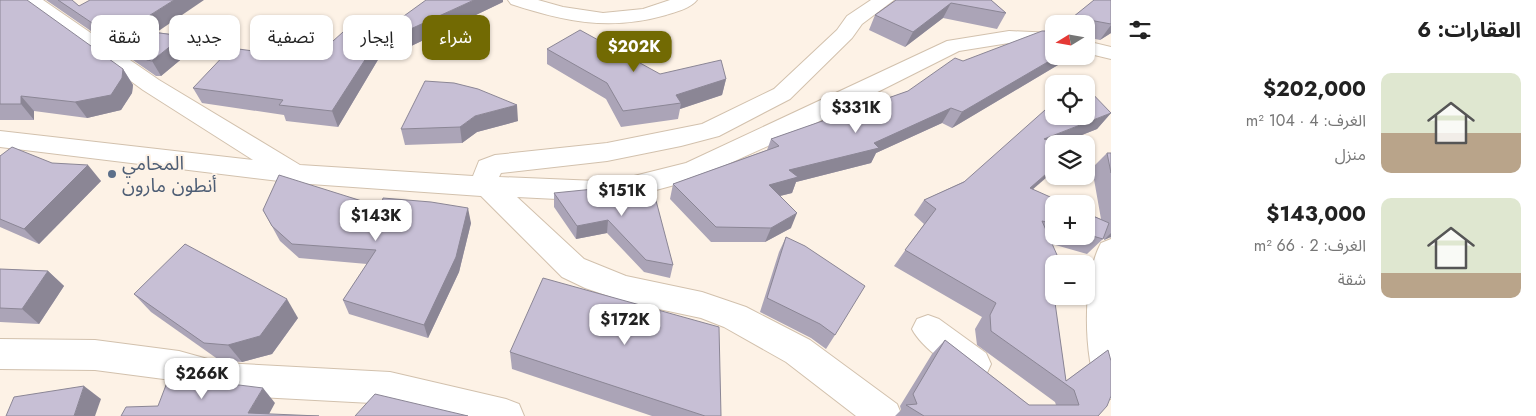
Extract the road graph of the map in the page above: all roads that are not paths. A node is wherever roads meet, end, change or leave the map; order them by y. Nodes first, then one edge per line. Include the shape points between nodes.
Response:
1 (30, 0) edge
2 (518, 0) edge
3 (687, 0) edge
4 (884, 0) edge
5 (1045, 39) edge
6 (1095, 49) edge
7 (1111, 53) edge
8 (0, 139) edge
9 (296, 174) junction
10 (489, 187) junction
11 (1111, 250) edge
12 (928, 328) dead end
13 (0, 354) edge
14 (996, 381) edge
15 (1111, 383) edge
16 (506, 416) edge
17 (884, 416) edge

1 - 9 street via 133,73
2 - 3 street via 571,16 615,20 668,10
4 - 10 street via 854,20 845,34 782,94 740,117 710,130 648,146 491,165 485,175
5 - 10 street via 1008,37 954,45 783,130 685,173 634,186 597,191
6 - 7 street
8 - 9 street
9 - 10 street
10 - 17 street via 573,268 626,289 702,305 742,321 798,352
11 - 15 street via 1104,293 1103,334
12 - 14 street
13 - 16 street via 95,356 179,366 222,379 390,388

